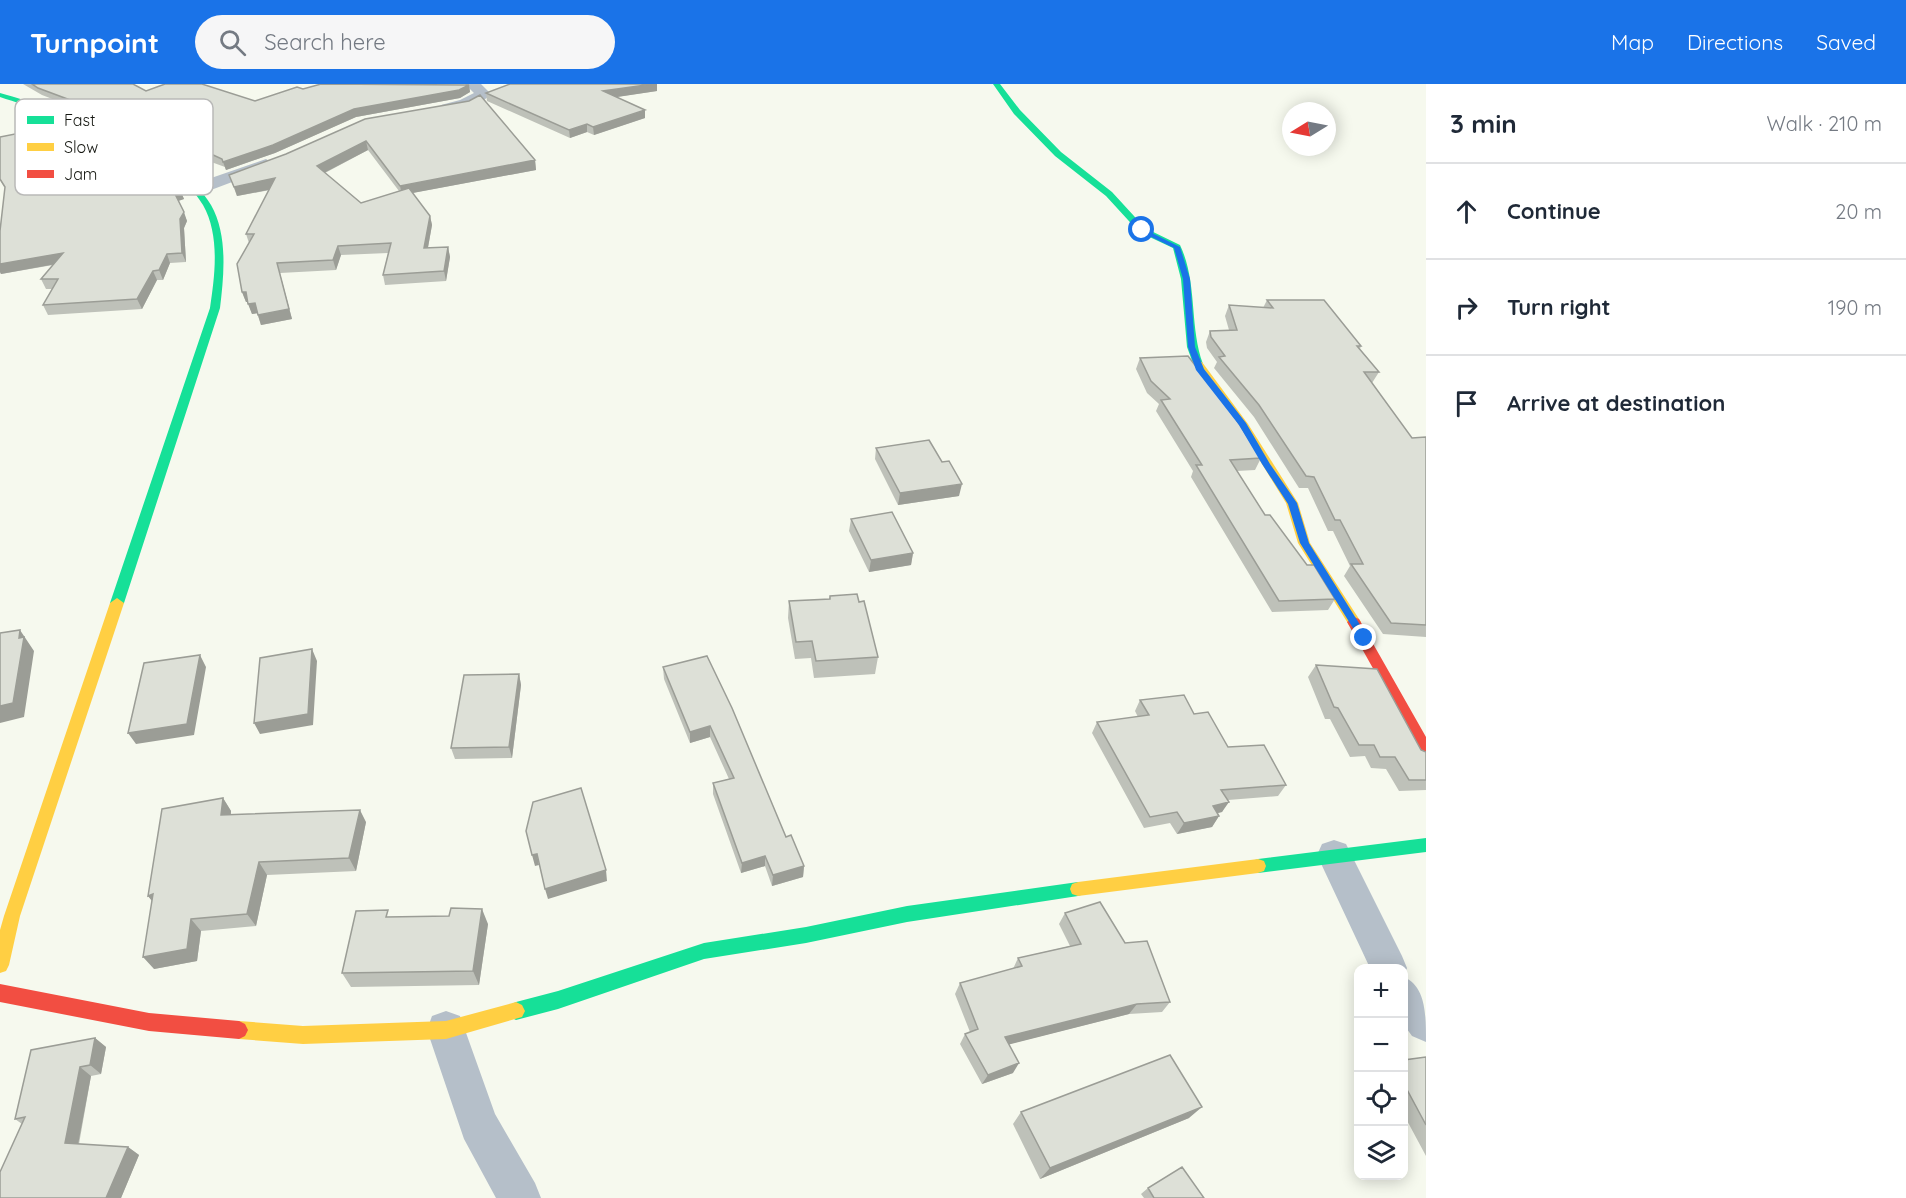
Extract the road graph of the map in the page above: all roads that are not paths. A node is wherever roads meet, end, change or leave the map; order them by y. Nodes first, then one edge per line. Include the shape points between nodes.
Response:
1 (996, 84) edge
2 (483, 90) edge
3 (0, 95) edge
4 (15, 100) edge
5 (428, 110) edge
6 (282, 158) edge
7 (213, 183) edge
8 (201, 195) edge
9 (1426, 750) edge
10 (1426, 844) edge
11 (1334, 855) junction
12 (6, 916) edge
13 (1387, 964) edge
14 (0, 965) edge
15 (0, 993) edge
16 (1408, 1000) edge
17 (1426, 1023) edge
18 (446, 1030) junction
19 (520, 1198) edge

1 - 9 street via 1058,154 1109,194 1142,230 1177,247 1186,279 1192,347 1200,370 1243,424 1292,503 1304,543 1364,638
2 - 5 street via 465,104
3 - 4 street
6 - 7 street
8 - 12 street via 218,237 220,275 215,308 124,584
10 - 11 street
11 - 13 street
11 - 18 street via 907,915 704,951 558,1000
12 - 14 street
15 - 18 street via 149,1022 303,1035
16 - 17 street
18 - 19 street via 478,1125

